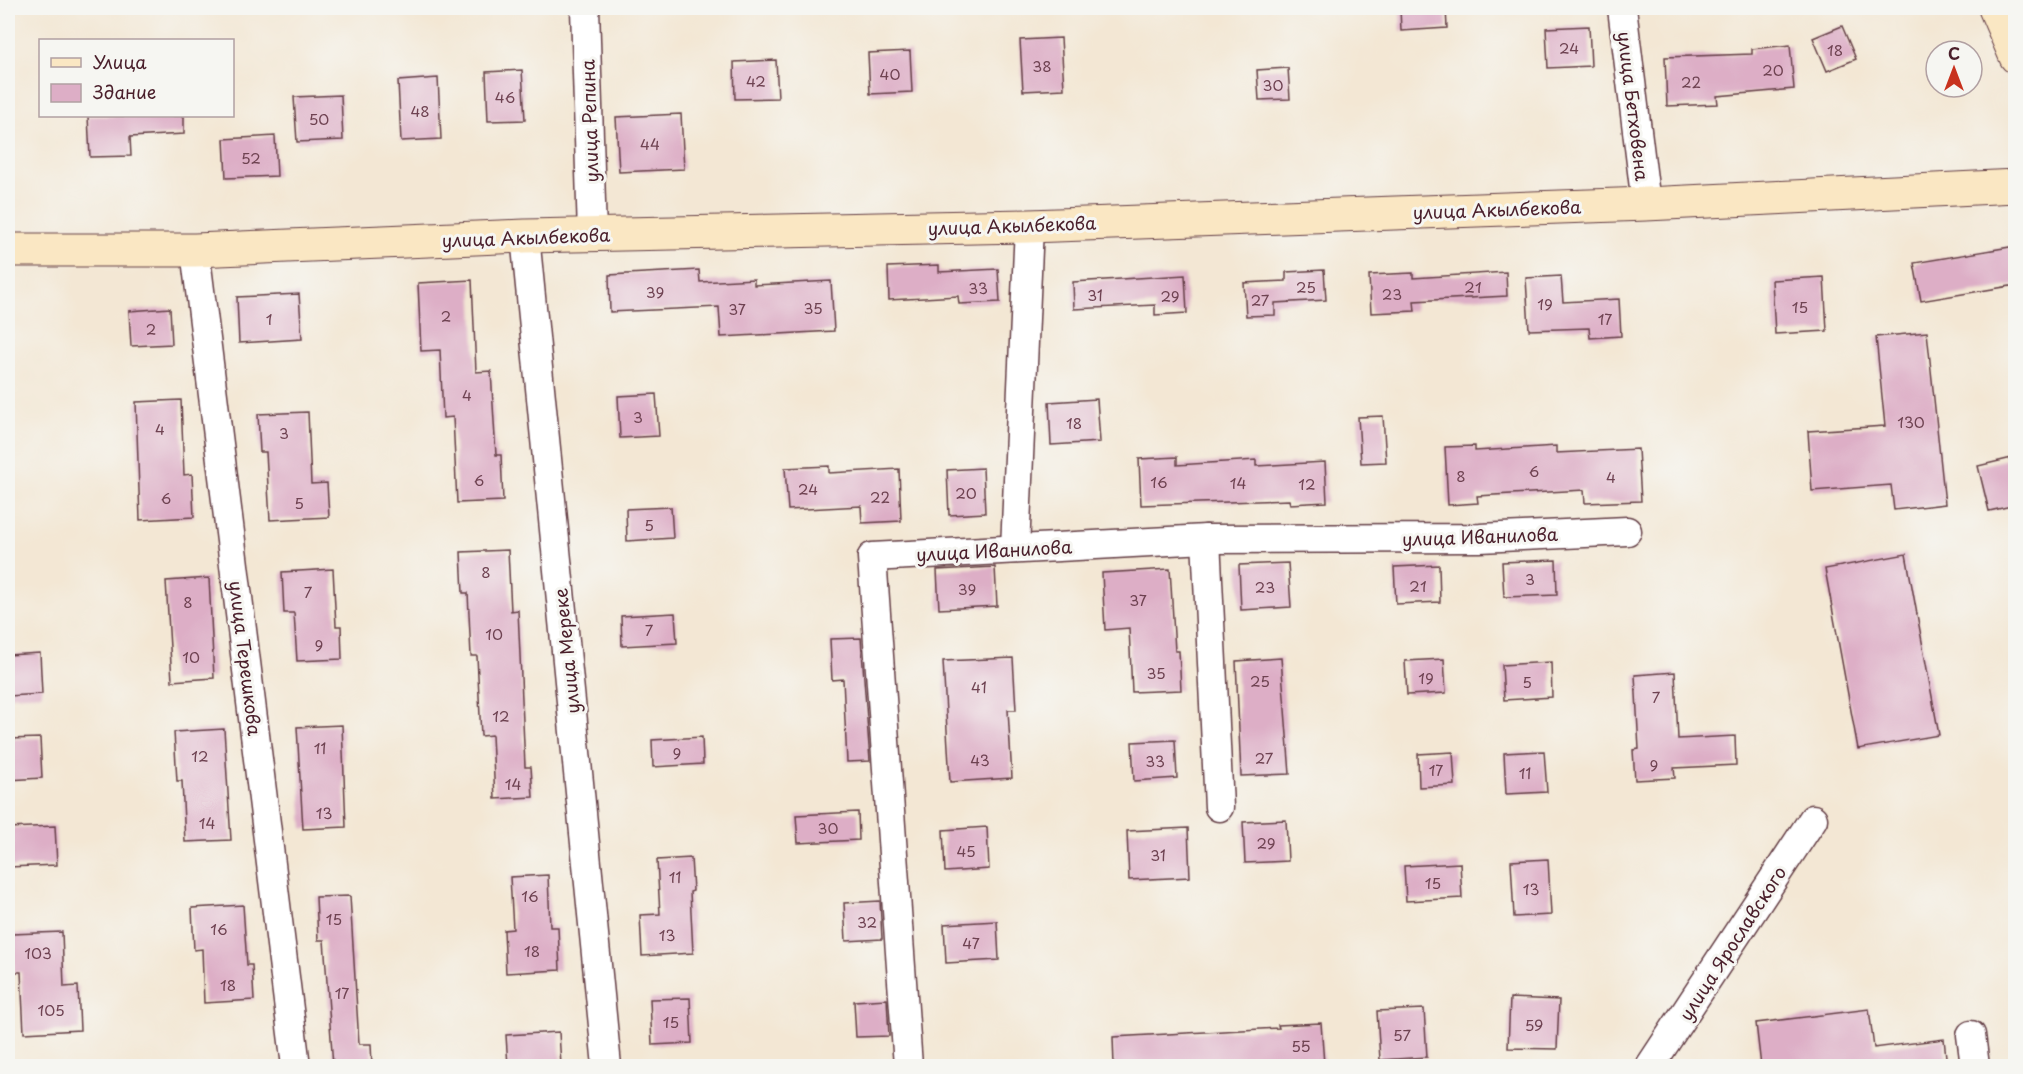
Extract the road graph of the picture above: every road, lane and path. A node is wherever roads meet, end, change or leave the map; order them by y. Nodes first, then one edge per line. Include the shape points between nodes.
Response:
1 (585, 8) edge
2 (1622, 8) edge
3 (1995, 8) edge
4 (2016, 57) edge
5 (2016, 186) edge
6 (1646, 204) junction
7 (1029, 226) junction
8 (592, 235) junction
9 (525, 236) junction
10 (8, 250) edge
11 (195, 250) junction
12 (1628, 531) dead end
13 (1206, 539) junction
14 (1015, 549) junction
15 (1219, 807) dead end
16 (1813, 819) dead end
17 (1971, 1035) dead end
18 (296, 1066) edge
19 (607, 1066) edge
20 (908, 1066) edge
21 (1650, 1066) edge
22 (1975, 1066) edge

1 - 8 street, улица Репина
2 - 6 street, улица Бетховена
3 - 4 street
5 - 6 street, улица Акылбекова
6 - 7 street, улица Акылбекова
7 - 8 street, улица Акылбекова
7 - 14 street
8 - 9 street, улица Акылбекова
9 - 11 street, улица Акылбекова
9 - 19 street, улица Мереке
10 - 11 street, улица Акылбекова
11 - 18 street, улица Терешкова
12 - 13 street, улица Иванилова via 1480,538
13 - 14 street, улица Иванилова
13 - 15 street
14 - 20 street, улица Иванилова via 872,557
16 - 21 street, улица Ярославского
17 - 22 street

